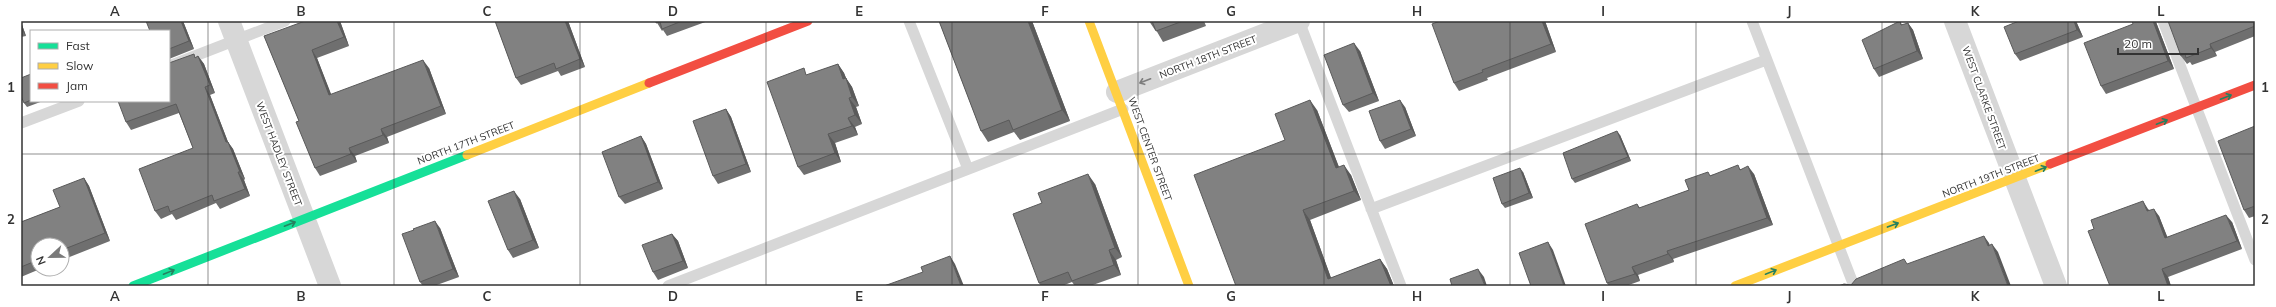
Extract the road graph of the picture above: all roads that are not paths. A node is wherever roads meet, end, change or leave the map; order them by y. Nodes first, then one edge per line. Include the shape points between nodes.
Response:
1 (285, 21) edge
2 (808, 21) edge
3 (909, 21) edge
4 (1089, 21) edge
5 (1299, 21) edge
6 (1752, 21) edge
7 (1955, 21) edge
8 (2163, 21) edge
9 (233, 30) edge
10 (1766, 60) junction
11 (170, 65) edge
12 (2255, 85) edge
13 (1120, 101) junction
14 (76, 102) edge
15 (2196, 108) junction
16 (21, 124) edge
17 (968, 169) junction
18 (2015, 179) junction
19 (1371, 209) junction
20 (304, 218) junction
21 (1839, 245) junction
22 (2255, 260) edge
23 (133, 286) edge
24 (330, 286) edge
25 (668, 286) edge
26 (1189, 286) edge
27 (1401, 286) edge
28 (1735, 286) edge
29 (1854, 286) edge
30 (2056, 286) edge

1 - 9 lane
2 - 20 street, NORTH 17TH STREET
3 - 17 lane
4 - 13 street, WEST CENTER STREET
5 -> 13 street, NORTH 18TH STREET
5 - 19 lane
6 - 10 lane
7 - 18 street, WEST CLARKE STREET
8 - 15 lane
9 - 11 lane
9 - 20 street, WEST HADLEY STREET
10 - 19 lane
10 - 21 lane
15 -> 12 street, NORTH 19TH STREET
13 - 17 lane
13 - 26 street, WEST CENTER STREET
14 - 16 lane
18 -> 15 street, NORTH 19TH STREET
15 - 22 lane
17 - 25 lane
21 -> 18 street, NORTH 19TH STREET
18 - 30 street, WEST CLARKE STREET
19 - 27 lane
23 -> 20 street, NORTH 17TH STREET
20 - 24 street, WEST HADLEY STREET
28 -> 21 street, NORTH 19TH STREET
21 - 29 lane

